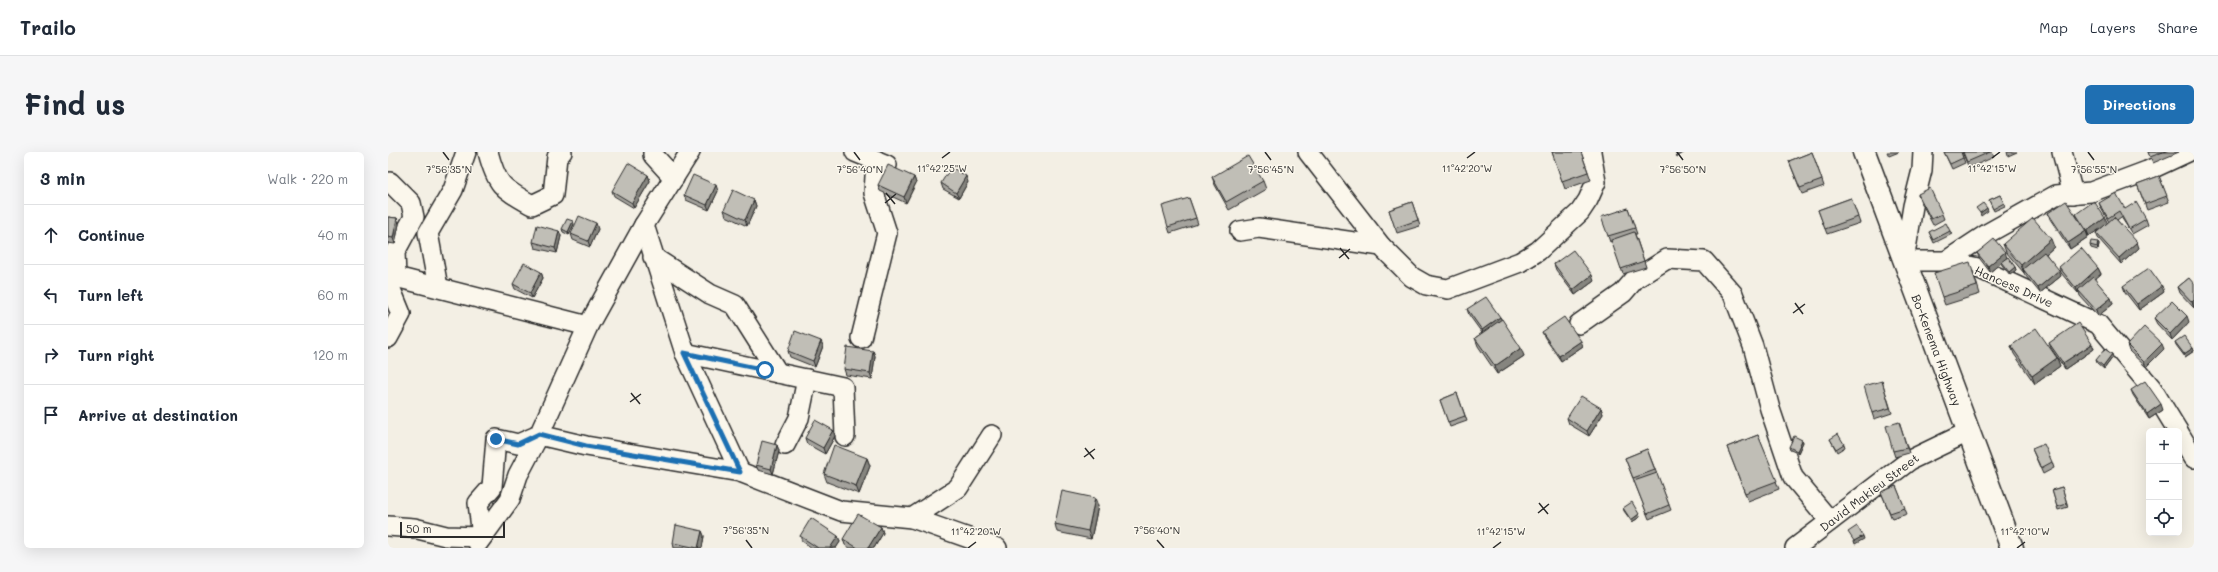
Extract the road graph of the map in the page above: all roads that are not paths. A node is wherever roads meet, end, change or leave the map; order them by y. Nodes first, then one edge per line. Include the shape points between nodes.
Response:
1 (466, 152) edge
2 (488, 152) edge
3 (562, 152) edge
4 (653, 152) edge
5 (690, 152) edge
6 (855, 152) edge
7 (1308, 152) edge
8 (1591, 152) edge
9 (1864, 152) edge
10 (1923, 152) edge
11 (2062, 152) edge
12 (2188, 152) edge
13 (674, 178) junction
14 (390, 182) dead end
15 (2073, 194) junction
16 (644, 225) junction
17 (1240, 231) dead end
18 (1381, 246) junction
19 (653, 258) junction
20 (1904, 261) junction
21 (1946, 261) junction
22 (391, 280) edge
23 (438, 287) junction
24 (1579, 324) dead end
25 (588, 326) junction
26 (388, 338) edge
27 (861, 338) dead end
28 (684, 353) junction
29 (778, 373) junction
30 (807, 379) junction
31 (2176, 428) edge
32 (1968, 432) junction
33 (539, 434) junction
34 (992, 435) dead end
35 (845, 436) dead end
36 (2182, 438) edge
37 (785, 445) dead end
38 (2194, 458) edge
39 (740, 472) junction
40 (912, 518) junction
41 (1830, 521) junction
42 (388, 526) edge
43 (479, 542) edge
44 (997, 548) edge
45 (1795, 548) edge
46 (2012, 548) edge

1 - 23 street via 453,190 428,233
2 - 3 street via 493,171 505,190 532,205 553,195 557,157
4 - 13 street via 652,155
5 - 13 street
6 - 27 street via 882,163 874,194 887,233
7 - 18 street
8 - 18 street via 1596,182 1588,200 1580,212 1538,251 1520,262 1448,289 1426,285 1412,277
9 - 20 highway, Bo-Kenema Highway
10 - 20 street via 1922,170
11 - 15 street
12 - 15 street via 2091,192
13 - 16 street
14 - 22 street via 411,203 414,217 395,252
15 - 21 street via 2056,195 1990,232
16 - 19 street
16 - 25 street
17 - 18 street via 1259,228
19 - 28 street
19 - 29 street via 710,294 735,306
20 - 21 street, Hancess Drive
20 - 32 highway, Bo-Kenema Highway
21 - 31 street, Hancess Drive via 1978,268 2098,324 2151,387
22 - 23 street
22 - 26 street via 392,292 401,314
23 - 25 street
24 - 41 street via 1623,293 1635,278 1667,260 1704,261 1733,294 1753,346 1770,409 1793,477
25 - 33 street
28 - 29 street
28 - 39 street
29 - 30 street
30 - 35 street via 843,387
30 - 37 street via 799,418
32 - 41 street, David Makieu Street via 1910,460
32 - 46 highway, Bo-Kenema Highway
33 - 39 street via 586,446
33 - 43 street via 518,475 510,499
33 - 43 street via 518,444 496,439 492,487 478,503
34 - 40 street via 958,488
36 - 38 street, Hancess Drive
39 - 40 street via 841,511
40 - 44 street
41 - 45 street, David Makieu Street
42 - 43 street via 414,528

